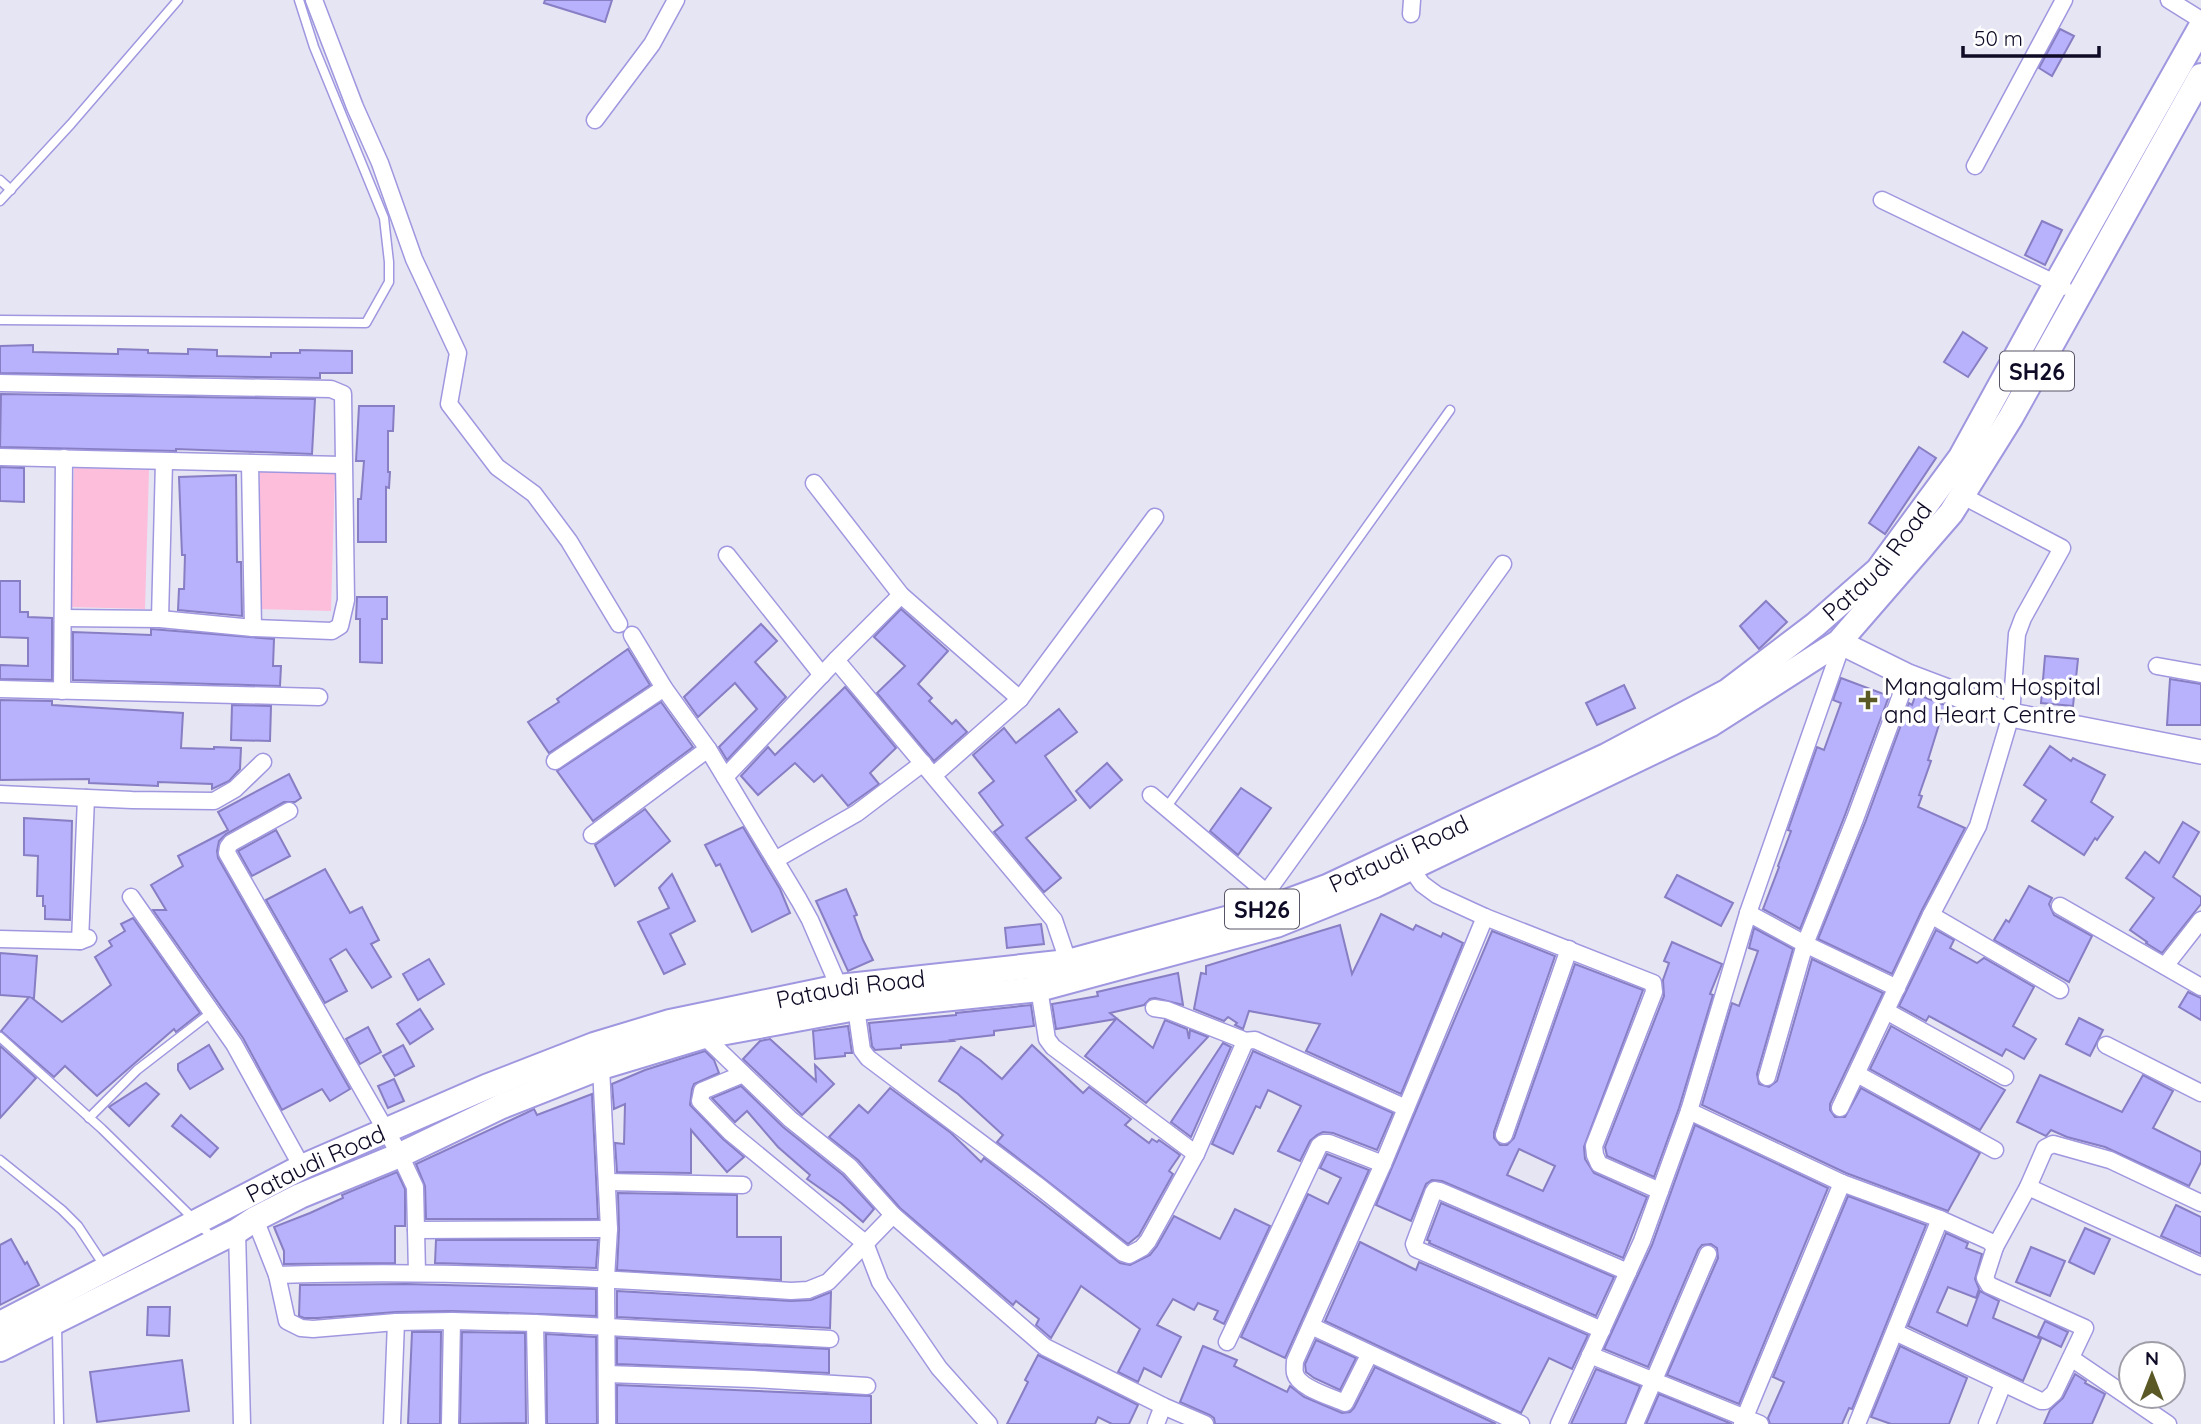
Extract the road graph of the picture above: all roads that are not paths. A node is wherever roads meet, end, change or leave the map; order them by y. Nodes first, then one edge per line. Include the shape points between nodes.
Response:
1 (178, 0) edge
2 (299, 0) edge
3 (314, 0) edge
4 (676, 0) edge
5 (2064, 0) edge
6 (2169, 0) edge
7 (2201, 20) edge
8 (2201, 27) edge
9 (2201, 76) edge
10 (595, 120) dead end
11 (1975, 166) dead end
12 (0, 180) edge
13 (11, 190) junction
14 (1882, 200) dead end
15 (0, 201) edge
16 (2067, 289) junction
17 (0, 320) edge
18 (0, 383) edge
19 (1450, 410) dead end
20 (0, 457) edge
21 (64, 458) junction
22 (164, 461) junction
23 (250, 463) junction
24 (342, 465) junction
25 (814, 483) dead end
26 (1962, 495) junction
27 (1155, 517) dead end
28 (727, 555) dead end
29 (1503, 564) dead end
30 (901, 595) junction
31 (63, 618) junction
32 (160, 619) junction
33 (619, 624) dead end
34 (253, 628) junction
35 (632, 635) dead end
36 (1840, 643) junction
37 (836, 660) junction
38 (2157, 666) dead end
39 (2201, 674) edge
40 (822, 675) junction
41 (1908, 676) junction
42 (664, 688) junction
43 (0, 689) edge
44 (62, 691) junction
45 (318, 696) dead end
46 (1020, 699) junction
47 (2011, 715) junction
48 (708, 749) junction
49 (2201, 752) edge
50 (555, 761) dead end
51 (263, 762) dead end
52 (929, 769) junction
53 (725, 777) junction
54 (0, 794) edge
55 (1152, 795) dead end
56 (86, 798) junction
57 (1166, 808) junction
58 (289, 811) dead end
59 (592, 835) dead end
60 (775, 860) junction
61 (1405, 860) junction
62 (131, 897) dead end
63 (1280, 905) junction
64 (2060, 906) dead end
65 (1748, 913) junction
66 (1931, 915) junction
67 (1485, 917) junction
68 (2201, 920) edge
69 (0, 939) edge
70 (1805, 944) junction
71 (1569, 949) junction
72 (2165, 966) junction
73 (1071, 971) junction
74 (1037, 977) junction
75 (2201, 987) edge
76 (1897, 988) junction
77 (2060, 990) dead end
78 (845, 1002) junction
79 (1154, 1008) dead end
80 (212, 1012) junction
81 (1886, 1012) junction
82 (704, 1036) junction
83 (0, 1037) edge
84 (1243, 1041) junction
85 (2106, 1045) dead end
86 (598, 1056) junction
87 (743, 1074) junction
88 (1857, 1074) junction
89 (1766, 1077) dead end
90 (2005, 1077) dead end
91 (2201, 1093) edge
92 (1406, 1108) junction
93 (1840, 1108) dead end
94 (1689, 1111) junction
95 (89, 1118) junction
96 (386, 1131) junction
97 (1504, 1135) dead end
98 (1995, 1150) dead end
99 (1196, 1154) junction
100 (400, 1155) junction
101 (0, 1160) edge
102 (1383, 1164) junction
103 (302, 1167) junction
104 (608, 1182) junction
105 (1842, 1183) junction
106 (743, 1185) dead end
107 (2028, 1187) junction
108 (1660, 1191) junction
109 (2201, 1203) edge
110 (893, 1215) junction
111 (1940, 1219) junction
112 (198, 1221) junction
113 (609, 1229) junction
114 (236, 1230) junction
115 (416, 1230) junction
116 (864, 1243) junction
117 (1995, 1247) junction
118 (1708, 1254) dead end
119 (2201, 1266) edge
120 (1628, 1272) junction
121 (417, 1273) junction
122 (277, 1275) junction
123 (113, 1278) junction
124 (606, 1278) junction
125 (452, 1321) junction
126 (57, 1322) junction
127 (396, 1322) junction
128 (535, 1323) junction
129 (1311, 1326) junction
130 (606, 1328) junction
131 (1602, 1330) junction
132 (3, 1332) edge
133 (1895, 1332) junction
134 (830, 1339) dead end
135 (1227, 1342) dead end
136 (1369, 1355) junction
137 (1590, 1355) junction
138 (2071, 1358) junction
139 (607, 1374) junction
140 (1653, 1381) junction
141 (2003, 1384) junction
142 (867, 1386) dead end
143 (1163, 1406) junction
144 (1743, 1421) edge
145 (59, 1424) edge
146 (242, 1424) edge
147 (393, 1424) edge
148 (450, 1424) edge
149 (537, 1424) edge
150 (607, 1424) edge
151 (989, 1424) edge
152 (1156, 1424) edge
153 (1205, 1424) edge
154 (1521, 1424) edge
155 (1559, 1424) edge
156 (1635, 1424) edge
157 (1760, 1424) edge
158 (1857, 1424) edge
159 (1987, 1424) edge
160 (2168, 1424) edge

1 - 13 lane
2 - 17 lane via 384,218 389,282 366,323
3 - 33 street via 414,259 458,353 449,404 496,467 534,494 569,541
4 - 10 street via 652,44
5 - 11 street
6 - 7 street
8 - 16 main road, Pataudi Road / SH26
9 - 16 main road, SH26
12 - 13 lane
13 - 15 lane
14 - 16 street
16 - 26 main road, SH26 via 2011,417
16 - 61 main road, Pataudi Road / SH26 via 1961,457 1878,570 1815,625 1728,691
18 - 24 street via 337,391 344,402
19 - 57 lane
20 - 21 street
21 - 22 street
21 - 31 street
22 - 23 street
22 - 32 street
23 - 24 street
23 - 34 street
24 - 34 street via 346,600 340,626 332,631
25 - 30 street
26 - 36 main road, SH26
26 - 47 street via 2062,548 2017,634
27 - 46 street
28 - 40 street
29 - 63 street
30 - 37 street
30 - 46 street
31 - 32 street
31 - 44 street
32 - 34 street
35 - 42 street
36 - 41 street
36 - 61 main road, SH26 via 1711,724
36 - 65 street
37 - 40 street
37 - 52 street
38 - 39 street
40 - 53 street
41 - 47 street
41 - 70 street
42 - 48 street
42 - 50 street
43 - 44 street
44 - 45 street
46 - 52 street
47 - 49 street
47 - 66 street via 1978,827
48 - 53 street
48 - 59 street
51 - 56 street via 235,789 214,801
52 - 60 street
52 - 73 street via 1054,920
53 - 60 street
54 - 56 street
55 - 57 street
56 - 69 street via 84,939
57 - 63 street
58 - 96 street via 232,843 228,853
60 - 78 street via 810,920
61 - 63 main road, SH26
61 - 67 street via 1422,884 1437,895
62 - 80 street
63 - 73 main road, SH26 via 1276,925
64 - 72 street
65 - 70 street
65 - 94 street
66 - 76 street
66 - 77 street
67 - 71 street
67 - 92 street
68 - 72 street
70 - 76 street
70 - 89 street
71 - 97 street
71 - 108 street via 1655,986 1594,1146 1599,1164
72 - 75 street
73 - 74 main road, SH26
74 - 78 main road, SH26
74 - 99 street via 1047,1039 1053,1047
76 - 81 street
78 - 82 main road, SH26
78 - 86 main road, Pataudi Road / SH26 via 670,1022
78 - 99 street via 867,1058 1123,1253 1135,1253 1148,1241
79 - 84 street
80 - 95 lane via 136,1070
80 - 103 street
81 - 88 street
81 - 90 street
82 - 86 main road, SH26
82 - 87 street
83 - 95 lane
84 - 92 street via 1255,1040
84 - 99 street
85 - 91 street
86 - 96 main road, Pataudi Road / SH26 via 486,1087
86 - 100 main road, SH26
86 - 104 street
87 - 110 street via 849,1167
87 - 116 street via 702,1091 700,1101 730,1132
88 - 93 street
88 - 98 street
92 - 102 street
94 - 105 street
94 - 108 street
95 - 112 lane
96 - 100 street
96 - 103 main road, Pataudi Road / SH26
100 - 114 main road, SH26 via 300,1196
100 - 115 street via 415,1187
101 - 123 lane via 78,1226
102 - 129 street
102 - 135 street via 1329,1143 1319,1146
103 - 112 main road, Pataudi Road / SH26
104 - 106 street
104 - 113 street
105 - 111 street
105 - 144 street
107 - 109 street via 2045,1148 2053,1144 2110,1160
107 - 117 street
107 - 119 street
108 - 120 street
110 - 116 street
110 - 143 street via 1045,1347
111 - 117 street
111 - 133 street
112 - 114 lane
112 - 123 main road, Pataudi Road / SH26
113 - 115 street
113 - 124 street
114 - 122 street
114 - 123 main road, SH26
114 - 146 street
115 - 121 street
116 - 124 street via 828,1282 808,1290
116 - 151 street via 880,1282 939,1368
117 - 138 street via 1985,1278 1989,1285 2085,1328
118 - 140 street
120 - 131 street
120 - 131 street via 1440,1191 1433,1193 1413,1244 1416,1249
121 - 122 street
121 - 124 street
122 - 127 street via 285,1316 293,1326 313,1329
123 - 126 main road, SH26
123 - 132 main road, Pataudi Road / SH26
124 - 130 street
125 - 127 street
125 - 128 street
125 - 148 street
126 - 132 main road, SH26
126 - 145 lane
127 - 147 street
128 - 130 street
128 - 149 street
129 - 136 street
129 - 136 street via 1294,1373 1306,1387 1345,1403
130 - 134 street
130 - 139 street
131 - 137 street
133 - 141 street
133 - 158 street
136 - 154 street
137 - 140 street
137 - 155 street
138 - 141 street via 2054,1394 2045,1401
138 - 160 street
139 - 142 street
139 - 150 street
140 - 144 street
140 - 156 street
141 - 159 street
143 - 152 street
143 - 153 street
144 - 157 street

